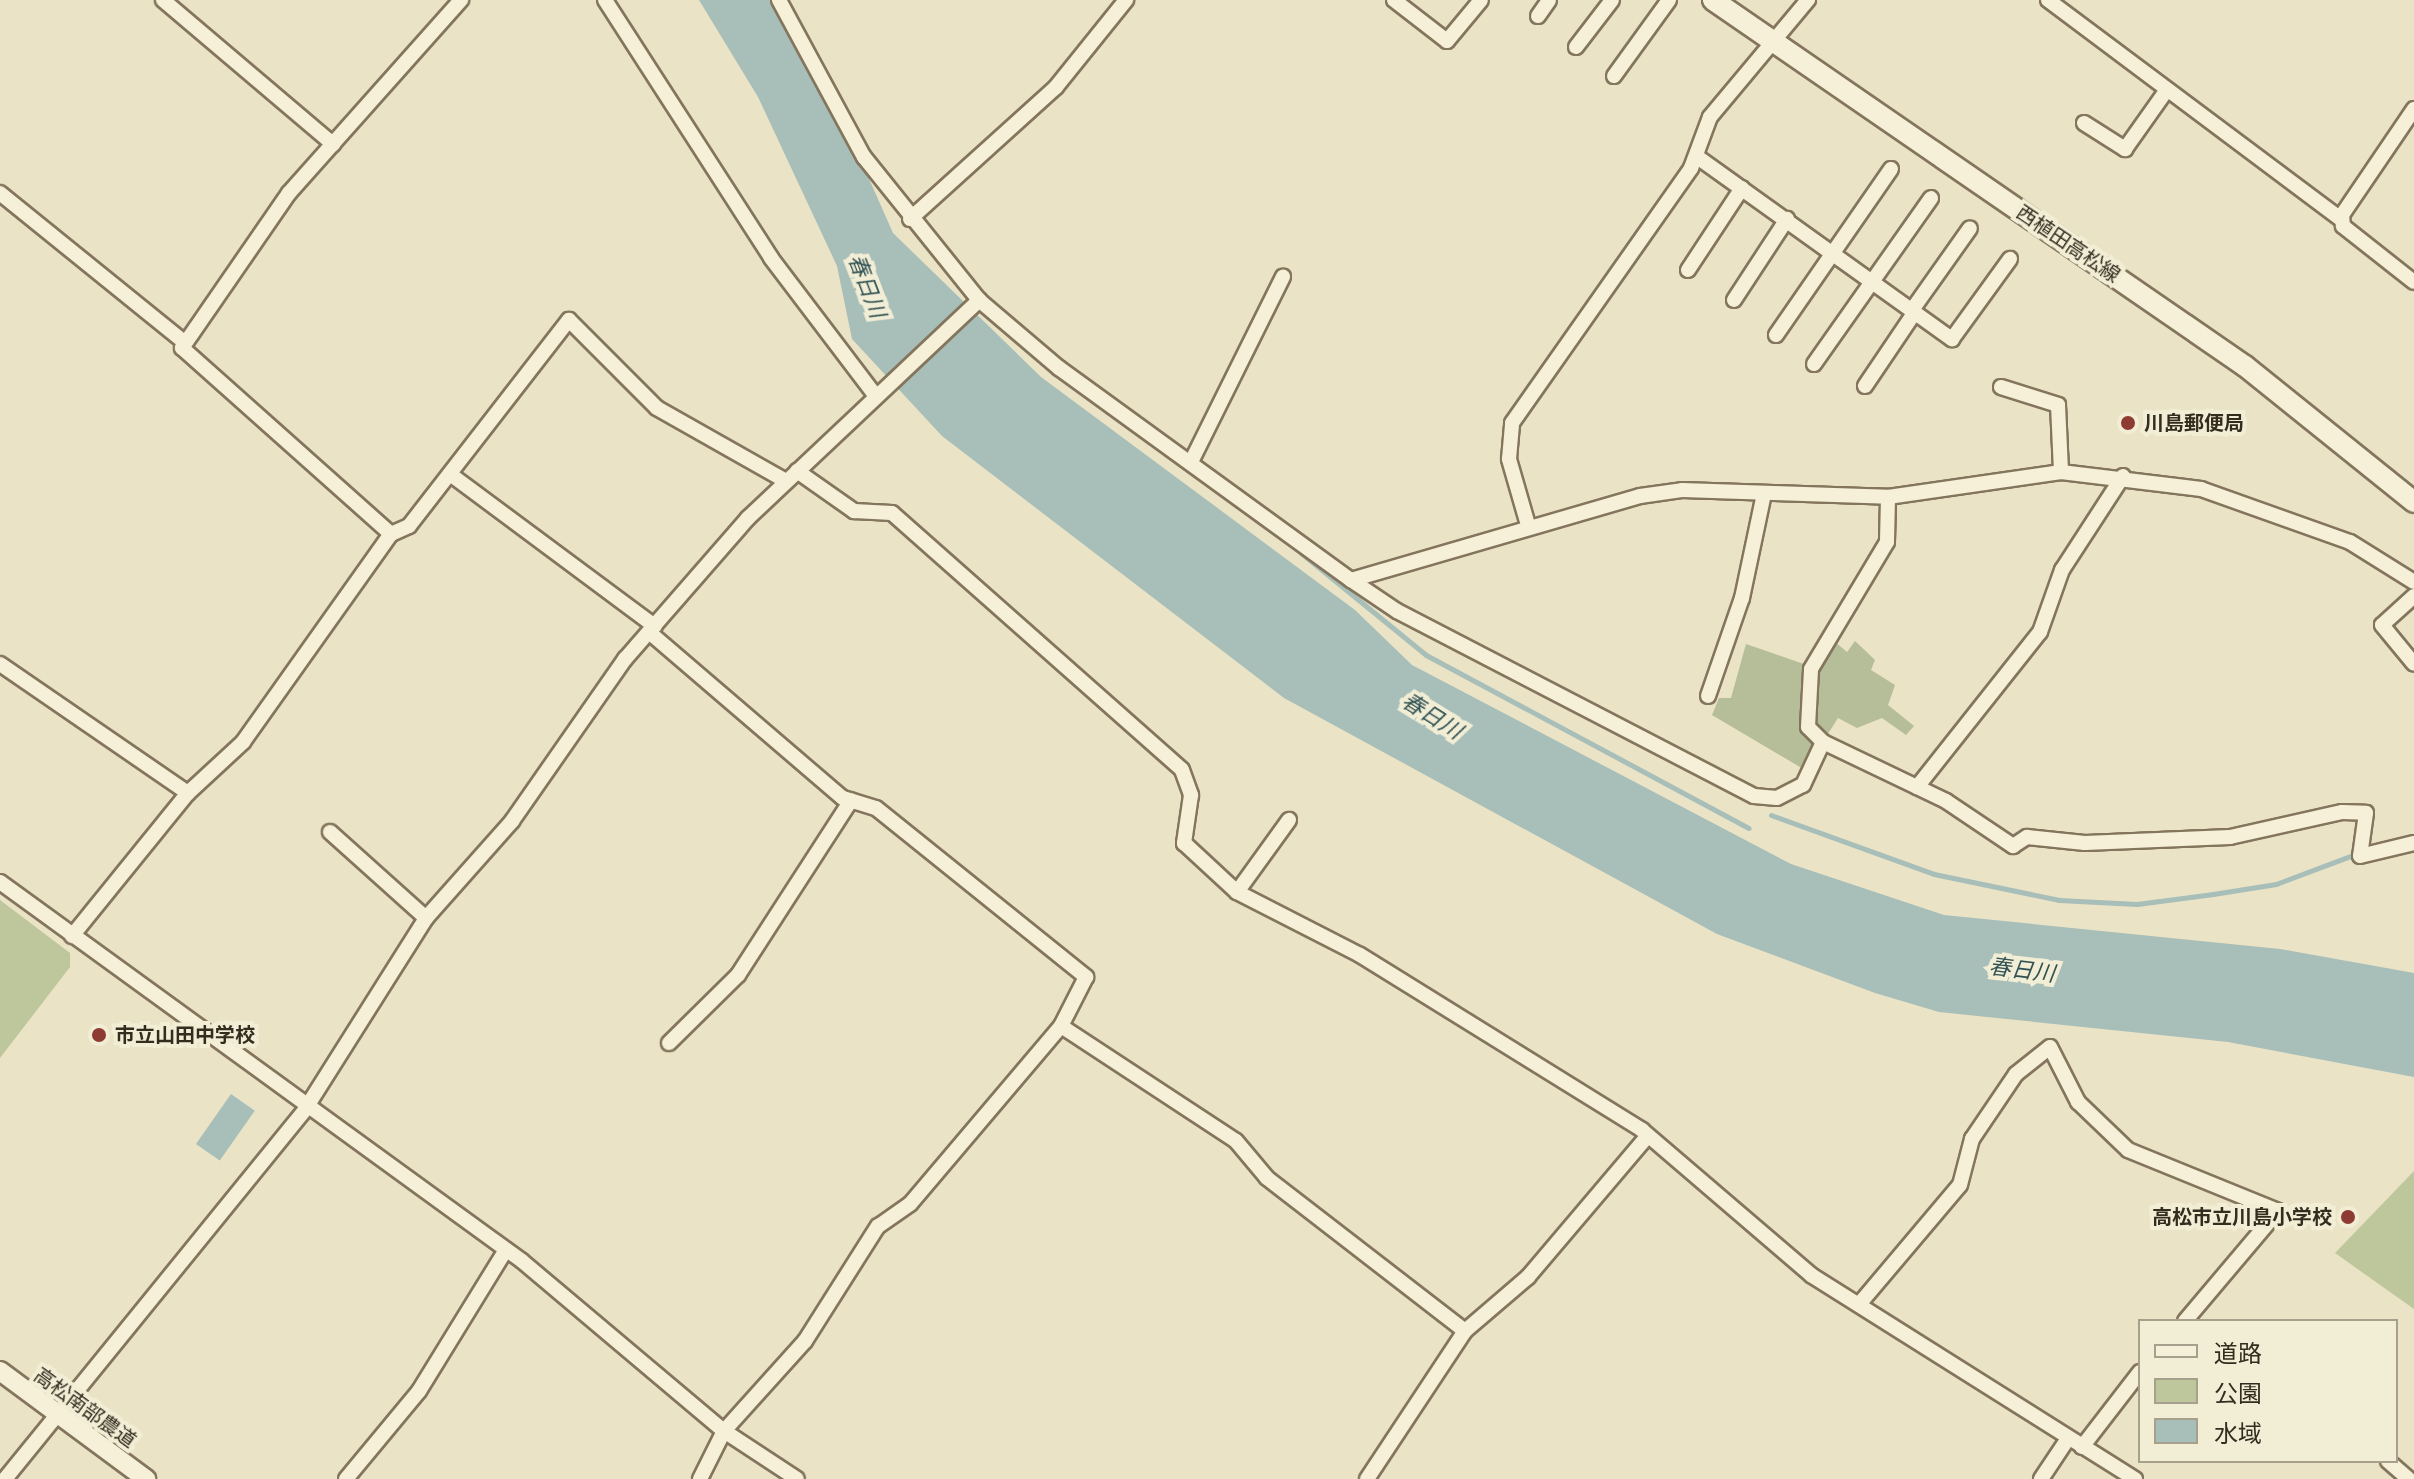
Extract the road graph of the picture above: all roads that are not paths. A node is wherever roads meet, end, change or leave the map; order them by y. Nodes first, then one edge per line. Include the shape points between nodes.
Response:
1 (163, 0) edge
2 (461, 0) edge
3 (605, 0) edge
4 (779, 0) edge
5 (1126, 0) edge
6 (1394, 0) edge
7 (1481, 0) edge
8 (1549, 0) edge
9 (1612, 0) edge
10 (1669, 0) edge
11 (1713, 0) edge
12 (1808, 0) edge
13 (2048, 0) edge
14 (1538, 16) dead end
15 (1772, 41) junction
16 (1576, 47) dead end
17 (1614, 76) dead end
18 (2166, 91) junction
19 (2414, 109) edge
20 (2084, 123) dead end
21 (333, 144) junction
22 (1696, 156) junction
23 (1891, 169) dead end
24 (1742, 188) junction
25 (0, 193) edge
26 (1931, 198) dead end
27 (910, 219) junction
28 (1787, 219) junction
29 (2342, 220) junction
30 (1970, 228) dead end
31 (1832, 250) junction
32 (2010, 259) dead end
33 (1688, 270) dead end
34 (1283, 277) dead end
35 (1872, 280) junction
36 (2414, 282) edge
37 (1734, 300) dead end
38 (976, 302) junction
39 (1913, 311) junction
40 (1776, 335) dead end
41 (185, 343) junction
42 (1814, 364) dead end
43 (1865, 386) dead end
44 (2001, 387) dead end
45 (878, 392) junction
46 (1191, 462) junction
47 (2061, 472) junction
48 (450, 474) junction
49 (791, 476) junction
50 (2123, 476) junction
51 (1888, 497) junction
52 (1763, 498) junction
53 (2414, 502) edge
54 (1528, 525) junction
55 (391, 534) junction
56 (1351, 580) junction
57 (2414, 582) edge
58 (2414, 596) edge
59 (652, 629) junction
60 (0, 664) edge
61 (2414, 664) edge
62 (1708, 696) dead end
63 (1823, 742) junction
64 (1917, 787) junction
65 (188, 793) junction
66 (851, 800) junction
67 (1289, 820) dead end
68 (330, 832) dead end
69 (2414, 843) edge
70 (0, 882) edge
71 (1237, 892) junction
72 (426, 918) junction
73 (72, 936) junction
74 (1061, 1026) junction
75 (669, 1043) dead end
76 (306, 1108) junction
77 (1646, 1138) junction
78 (505, 1251) junction
79 (1861, 1302) junction
80 (2190, 1319) edge
81 (1465, 1331) junction
82 (0, 1371) edge
83 (2138, 1375) edge
84 (59, 1419) junction
85 (724, 1431) junction
86 (2067, 1440) junction
87 (2082, 1447) junction
88 (2390, 1463) edge
89 (5, 1479) edge
90 (146, 1479) edge
91 (346, 1479) edge
92 (700, 1479) edge
93 (797, 1479) edge
94 (1367, 1479) edge
95 (2041, 1479) edge
96 (2135, 1479) edge
97 (2409, 1479) edge

1 - 21 street
2 - 21 street
3 - 45 street via 771,258
4 - 27 street via 864,157
5 - 27 street via 1056,87
6 - 7 street via 1447,41
8 - 14 street
9 - 16 street
10 - 17 street
11 - 15 main road, 西植田高松線
12 - 15 street
13 - 18 street
15 - 22 street via 1735,95 1710,117
15 - 53 main road, 西植田高松線 via 2245,366
18 - 20 street via 2125,149
18 - 29 street
19 - 29 street
21 - 41 street via 289,193
22 - 24 street
22 - 54 street via 1512,423 1509,459
23 - 31 street
24 - 28 street
24 - 33 street
25 - 41 street
26 - 35 street
27 - 38 street
28 - 31 street
28 - 37 street
29 - 36 street
30 - 39 street
31 - 35 street
31 - 40 street
32 - 39 street via 1952,339
34 - 46 street
35 - 39 street
35 - 42 street
38 - 45 street
38 - 46 street
39 - 43 street
41 - 55 street via 191,363 236,393
44 - 47 street via 2058,405
45 - 49 street
46 - 56 street
47 - 50 street
47 - 51 street
48 - 49 street via 569,320 657,408
48 - 55 street via 409,526
48 - 59 street
49 - 59 street
49 - 71 street via 854,511 892,513 1182,770 1191,795 1184,843
50 - 57 street via 2201,489 2350,542
50 - 64 street via 2062,570 2040,632
51 - 52 street
51 - 63 street via 1887,542 1811,669 1808,727
52 - 54 street via 1682,490
52 - 62 street via 1742,598
54 - 56 street
55 - 65 street via 243,742
56 - 63 street via 1397,611 1754,796 1777,798 1803,785
58 - 61 street via 2382,625
59 - 66 street
59 - 72 street via 512,821
60 - 65 street
63 - 64 street
64 - 69 street via 2013,846 2027,837 2085,843 2230,837 2342,812 2366,813 2360,856
65 - 73 street
66 - 74 street via 876,808 1086,977
66 - 75 street via 738,975
67 - 71 street
68 - 72 street
70 - 73 street
71 - 77 street via 1360,955
72 - 76 street
73 - 76 street
74 - 81 street via 1236,1141 1267,1178
74 - 85 street via 910,1204 878,1226 805,1341
76 - 78 street
76 - 84 street via 102,1355
77 - 79 street via 1811,1275
77 - 81 street via 1528,1277
78 - 85 street
78 - 91 street via 419,1391
79 - 80 street via 1960,1185 1972,1139 2016,1074 2050,1047 2078,1102 2128,1150 2278,1211
79 - 86 street
81 - 94 street
82 - 84 street, 高松南部農道
83 - 87 street
84 - 89 street
84 - 90 street, 高松南部農道
85 - 92 street
85 - 93 street
86 - 87 street
86 - 95 street
87 - 96 street
88 - 97 street

